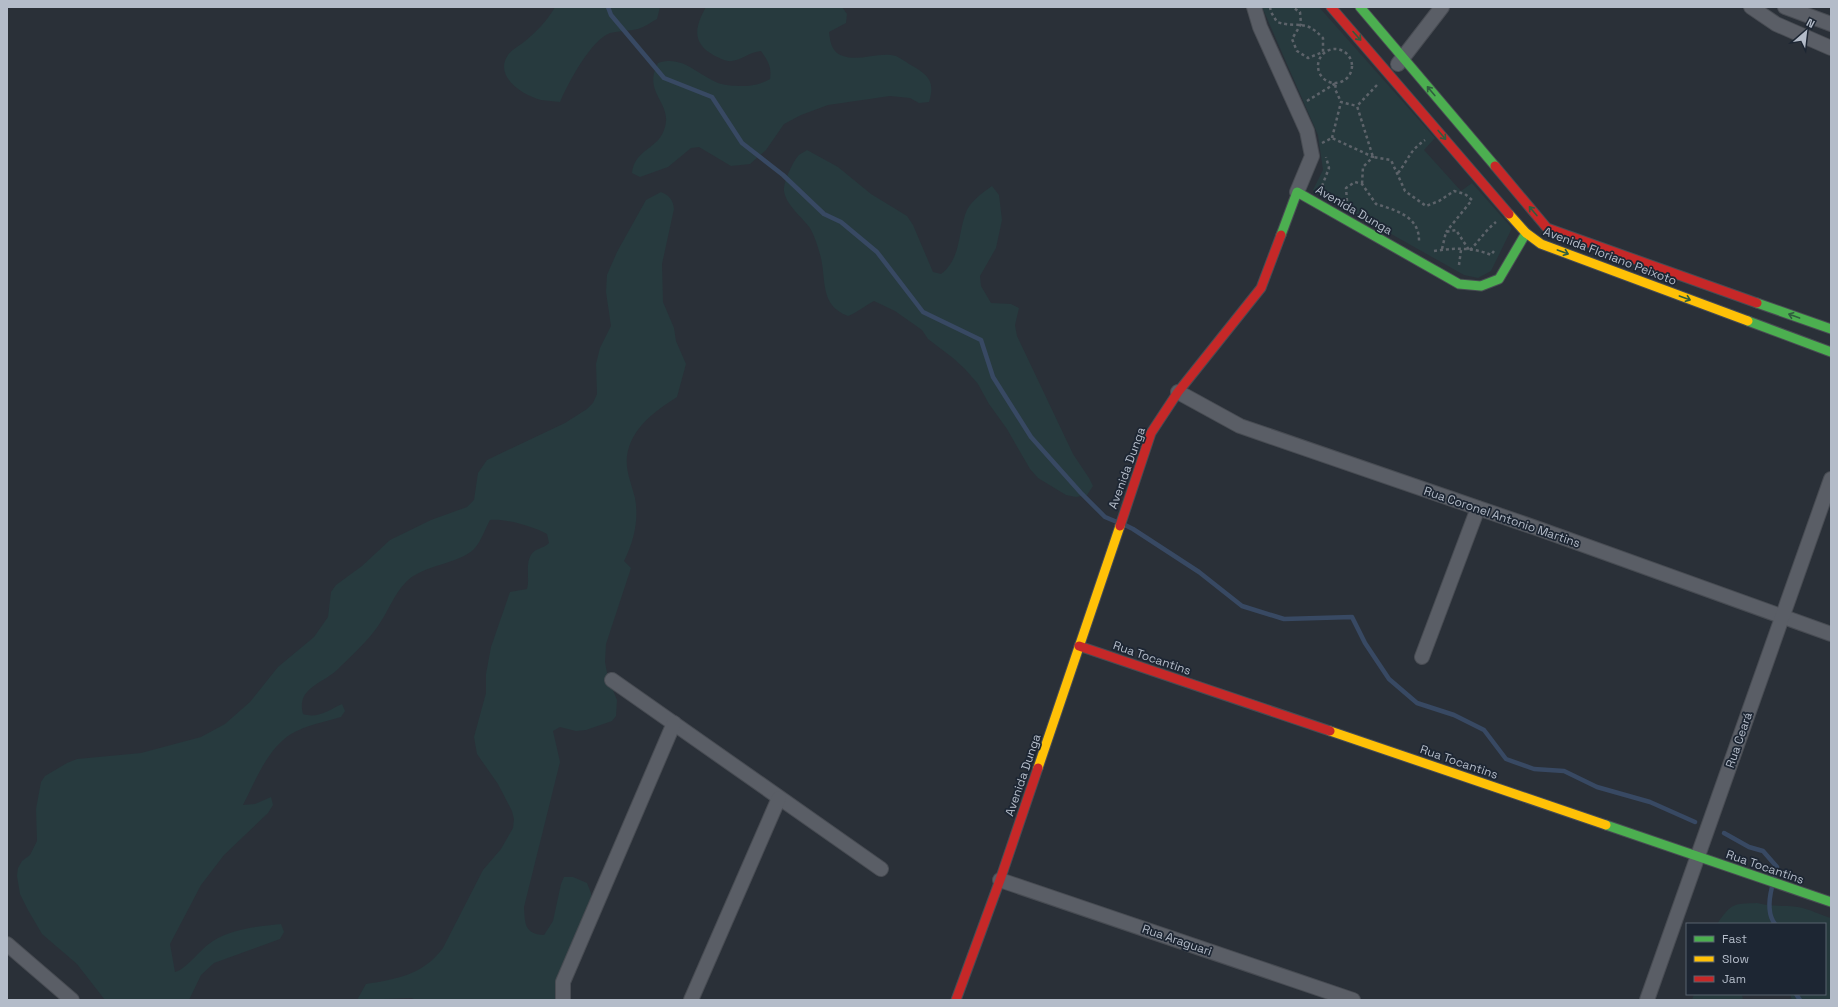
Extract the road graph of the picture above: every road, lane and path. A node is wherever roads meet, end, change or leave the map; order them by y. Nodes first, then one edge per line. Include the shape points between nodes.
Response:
1 (1254, 7) edge
2 (1270, 7) edge
3 (1292, 7) edge
4 (1331, 7) edge
5 (1360, 7) edge
6 (1442, 7) edge
7 (1751, 7) edge
8 (1779, 7) edge
9 (1785, 7) edge
10 (1301, 24) junction
11 (1776, 24) junction
12 (1831, 24) edge
13 (1831, 48) edge
14 (1323, 52) junction
15 (1403, 58) junction
16 (1386, 77) junction
17 (1336, 83) junction
18 (1341, 102) junction
19 (1303, 104) dead end
20 (1357, 106) junction
21 (1425, 134) dead end
22 (1332, 138) junction
23 (1324, 149) dead end
24 (1326, 155) dead end
25 (1373, 157) junction
26 (1398, 173) junction
27 (1362, 184) junction
28 (1328, 190) dead end
29 (1297, 192) junction
30 (1340, 199) dead end
31 (1499, 220) dead end
32 (1547, 228) junction
33 (1446, 232) junction
34 (1526, 233) junction
35 (1414, 241) dead end
36 (1540, 244) junction
37 (1498, 245) dead end
38 (1442, 249) junction
39 (1470, 250) junction
40 (1431, 251) dead end
41 (1831, 329) edge
42 (1831, 352) edge
43 (1178, 392) junction
44 (1831, 479) edge
45 (1478, 508) junction
46 (1782, 616) junction
47 (1831, 634) edge
48 (1079, 646) junction
49 (1422, 657) dead end
50 (612, 680) dead end
51 (674, 723) junction
52 (779, 798) junction
53 (1698, 856) junction
54 (881, 869) dead end
55 (1000, 880) junction
56 (1831, 902) edge
57 (7, 944) edge
58 (72, 1000) edge
59 (563, 1000) edge
60 (691, 1000) edge
61 (956, 1000) edge
62 (1353, 1000) edge
63 (1647, 1000) edge

1 - 29 street via 1260,27 1307,131 1312,156
2 - 10 path via 1277,22 1291,26
3 - 10 path via 1300,12
4 -> 16 street, Avenida Floriano Peixoto
5 - 15 street, Avenida Floriano Peixoto
6 - 15 street
7 - 11 street
8 - 11 street
9 - 12 street
10 - 14 path via 1313,27 1323,38
10 - 14 path via 1292,39 1297,51 1308,58
11 - 13 street
14 - 17 path via 1318,60 1319,74 1329,83
14 - 17 path via 1334,48 1340,49 1351,59 1350,74 1342,82
15 - 16 street
32 -> 15 street, Avenida Floriano Peixoto
16 - 20 path
16 -> 34 street, Avenida Floriano Peixoto
17 - 18 path via 1335,89
17 - 19 path
18 - 20 path
18 - 22 path
20 - 25 path
21 - 26 path via 1426,140 1409,153
22 - 23 path via 1322,143
22 - 25 path
24 - 28 path via 1329,168 1322,186
25 - 26 path via 1391,160
25 - 27 path via 1363,167
26 - 33 path via 1405,191 1426,206 1454,191 1465,194 1472,200
27 - 30 path via 1355,182 1346,188 1347,203
27 - 35 path via 1376,204 1402,212 1412,220 1420,236 1419,245
29 - 34 street, Avenida Dunga via 1459,284 1481,286 1499,279
29 - 43 street, Avenida Dunga via 1261,288
31 - 39 path via 1485,230 1479,242
32 - 36 street
41 -> 32 street, Avenida Floriano Peixoto
33 - 38 path
33 - 39 path via 1456,230
34 - 36 street, Avenida Floriano Peixoto
36 -> 42 street, Avenida Floriano Peixoto
37 - 39 path via 1491,255 1480,250
38 - 39 path
38 - 40 path
43 - 45 street, Rua Coronel Antonio Martins via 1240,426
43 - 48 street, Avenida Dunga via 1151,433
44 - 46 street, Rua Ceará
45 - 46 street, Rua Coronel Antonio Martins
45 - 49 street
46 - 47 street, Rua Coronel Antonio Martins
46 - 53 street, Rua Ceará
48 - 53 street, Rua Tocantins
48 - 55 street, Avenida Dunga
50 - 51 street
51 - 52 street
51 - 59 street via 563,982
52 - 54 street
52 - 60 street
53 - 56 street, Rua Tocantins
53 - 63 street, Rua Ceará
55 - 61 street, Avenida Dunga
55 - 62 street, Rua Araguari
57 - 58 street

